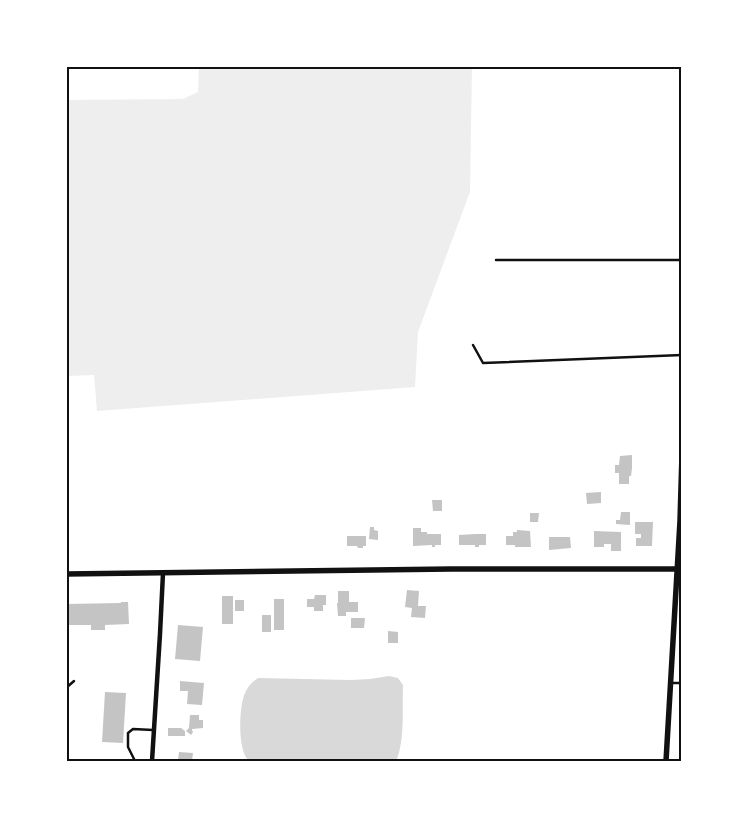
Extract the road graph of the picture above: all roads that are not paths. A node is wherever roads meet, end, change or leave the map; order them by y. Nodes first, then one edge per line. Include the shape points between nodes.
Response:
1 (496, 260) dead end
2 (682, 260) edge
3 (473, 345) dead end
4 (682, 354) edge
5 (682, 454) edge
6 (679, 569) edge
7 (163, 573) junction
8 (66, 574) edge
9 (74, 681) dead end
10 (670, 683) junction
11 (682, 683) edge
12 (66, 688) edge
13 (153, 730) junction
14 (135, 761) edge
15 (152, 761) edge
16 (666, 761) edge

1 - 2 lane
3 - 4 lane via 483,363
5 - 6 street
6 - 7 street
6 - 10 street
7 - 8 street
7 - 13 street
9 - 12 lane
10 - 11 lane
10 - 16 street
13 - 14 lane via 133,729 128,733 128,747
13 - 15 street

